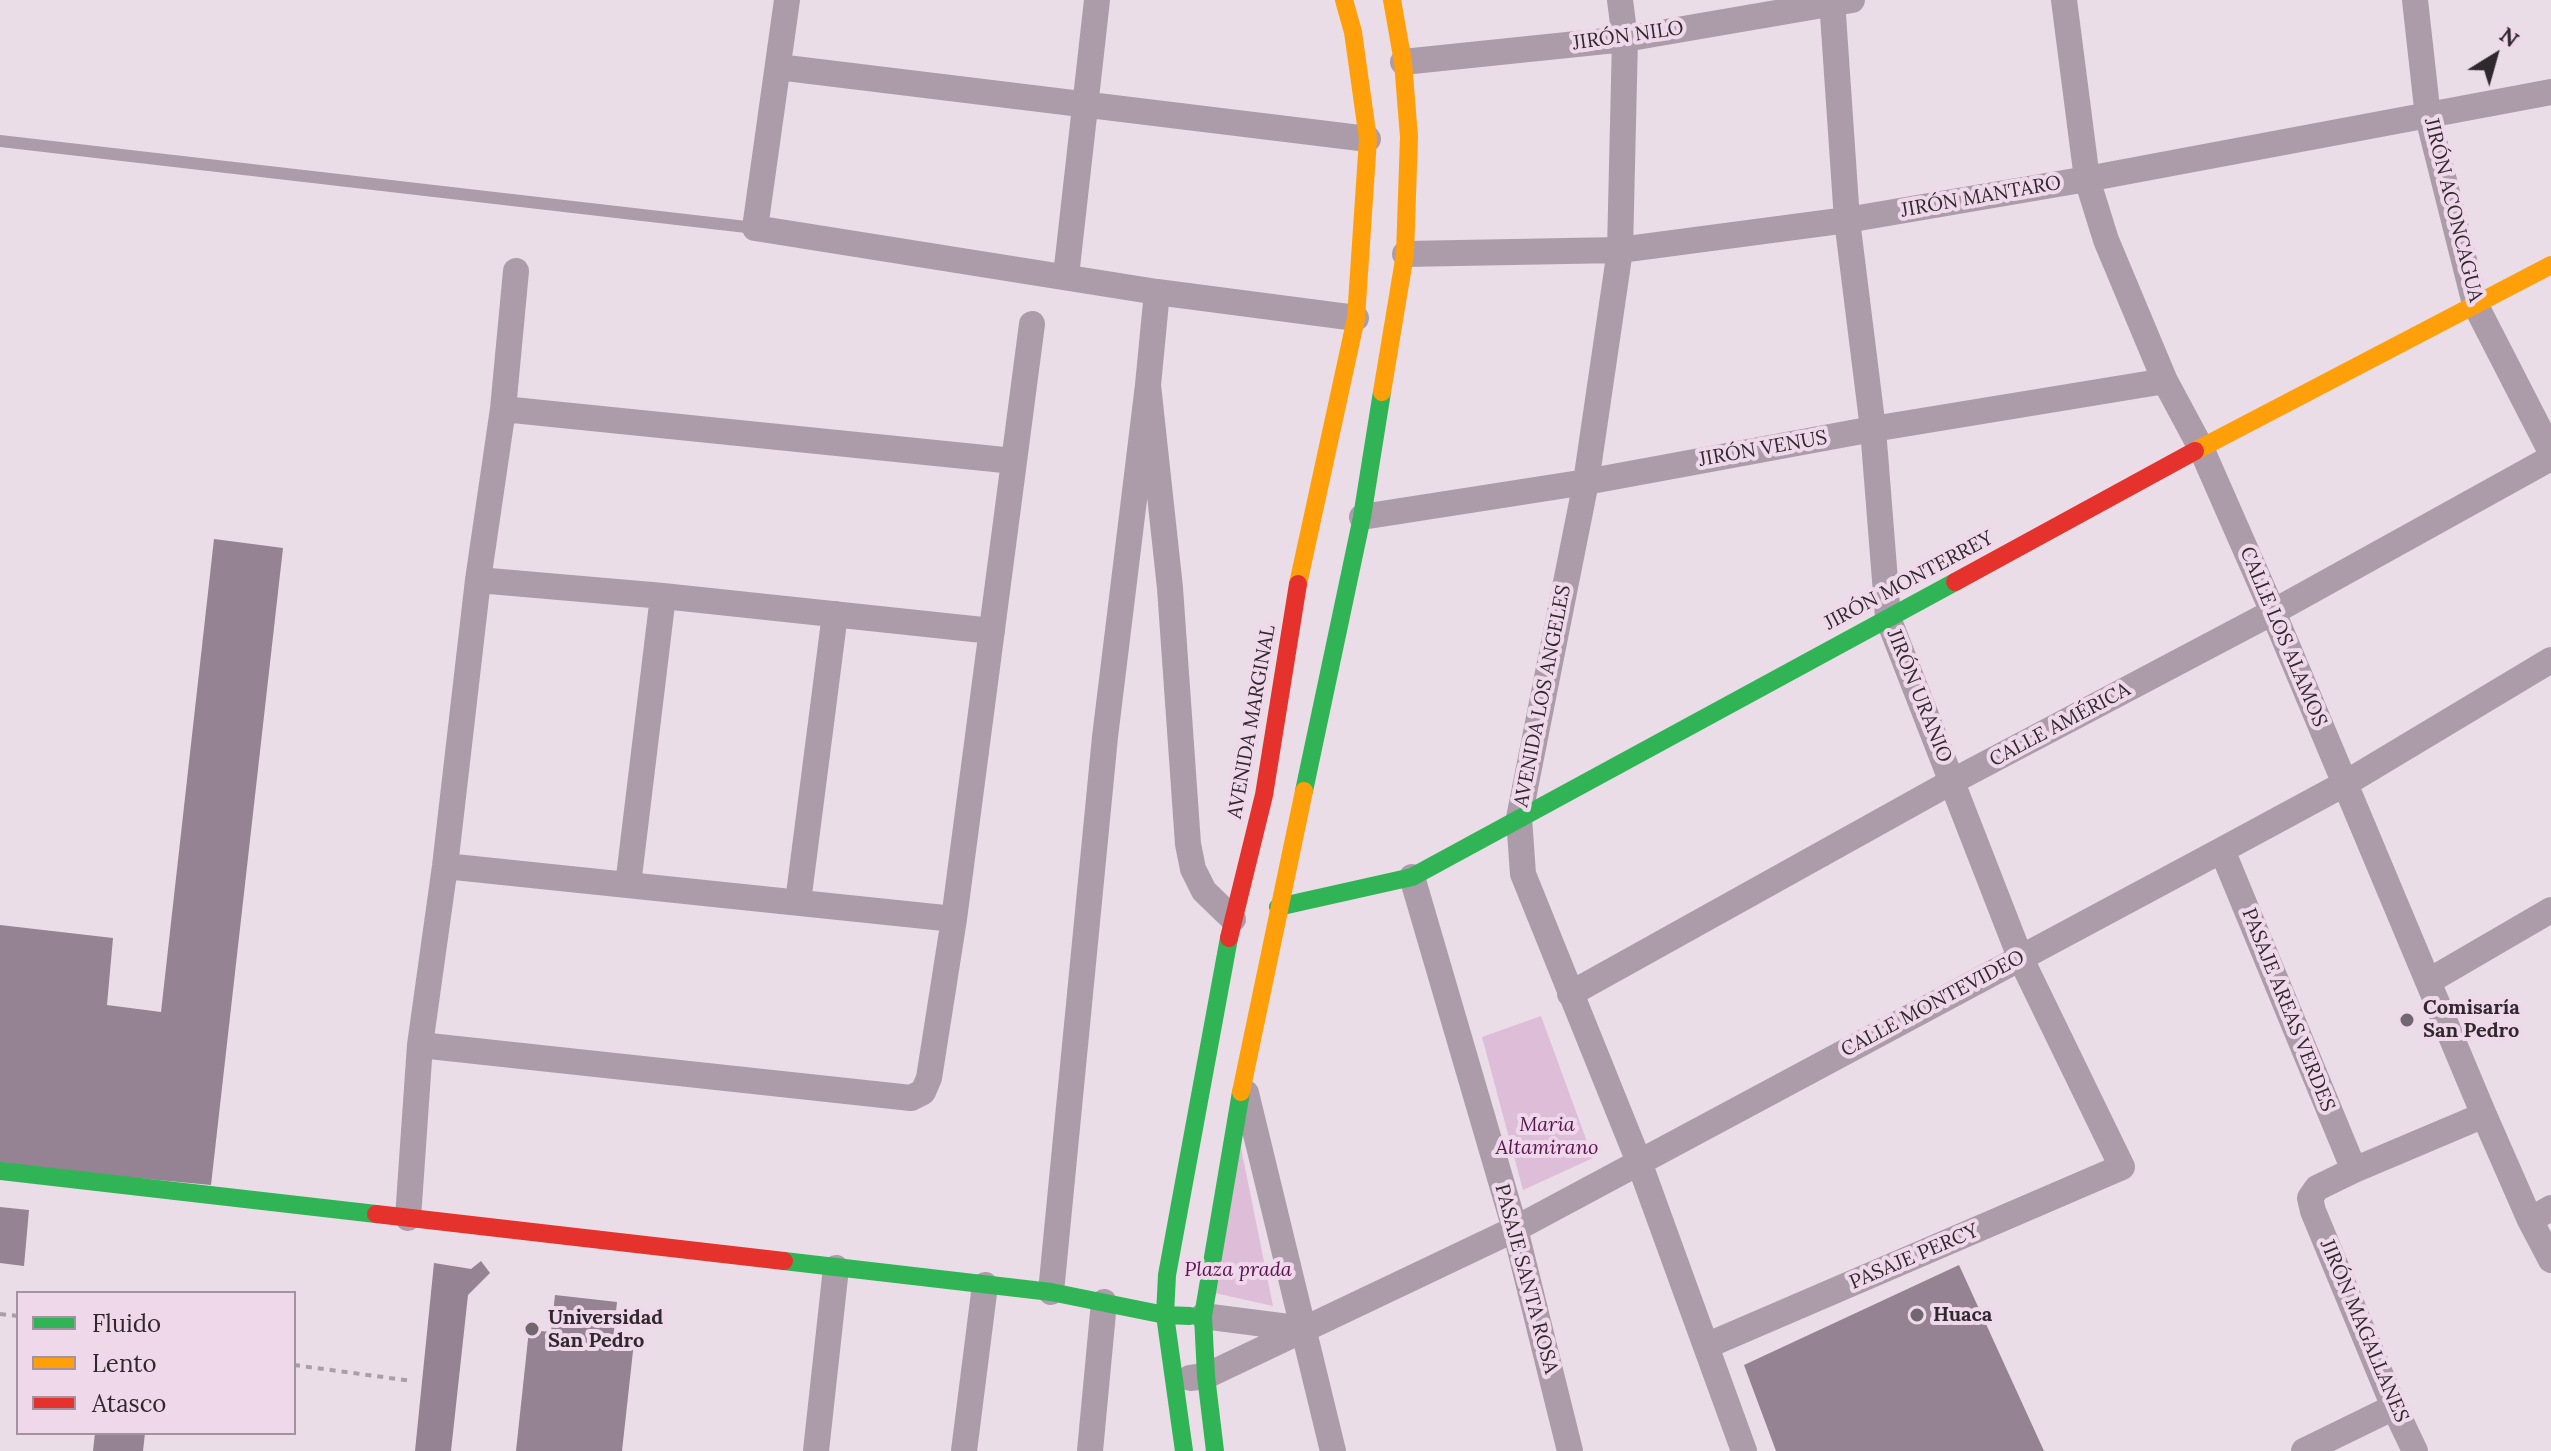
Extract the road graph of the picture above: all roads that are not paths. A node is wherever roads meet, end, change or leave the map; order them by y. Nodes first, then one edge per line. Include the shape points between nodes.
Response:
1 (787, 0) edge
2 (1097, 0) edge
3 (1344, 0) edge
4 (1392, 0) edge
5 (1620, 0) edge
6 (2064, 0) edge
7 (2415, 0) edge
8 (1839, 1) edge
9 (1625, 39) junction
10 (1403, 62) junction
11 (778, 67) junction
12 (2551, 92) edge
13 (1085, 103) junction
14 (2428, 117) junction
15 (1368, 139) junction
16 (0, 141) edge
17 (2087, 179) junction
18 (1847, 220) junction
19 (755, 228) junction
20 (1620, 250) junction
21 (1405, 254) junction
22 (2551, 265) edge
23 (516, 271) dead end
24 (1066, 276) junction
25 (1157, 292) junction
26 (2475, 304) junction
27 (1356, 318) junction
28 (1032, 324) dead end
29 (2165, 381) junction
30 (1148, 385) junction
31 (503, 409) junction
32 (1873, 429) junction
33 (2201, 448) junction
34 (2551, 452) edge
35 (2551, 458) edge
36 (1014, 461) junction
37 (1586, 482) junction
38 (1362, 517) junction
39 (478, 580) junction
40 (663, 596) junction
41 (2273, 612) junction
42 (835, 614) junction
43 (1888, 618) junction
44 (992, 631) junction
45 (2551, 660) edge
46 (1953, 781) junction
47 (2346, 783) junction
48 (1519, 818) junction
49 (2222, 850) junction
50 (445, 866) junction
51 (1412, 877) junction
52 (628, 885) junction
53 (798, 902) junction
54 (1278, 907) junction
55 (2551, 910) edge
56 (954, 919) junction
57 (1233, 919) junction
58 (2020, 957) junction
59 (2429, 981) junction
60 (1570, 994) junction
61 (420, 1045) junction
62 (1243, 1082) junction
63 (2484, 1115) junction
64 (1639, 1162) junction
65 (2122, 1167) joint
66 (2354, 1170) junction
67 (0, 1171) edge
68 (2540, 1214) edge
69 (408, 1218) junction
70 (1515, 1229) junction
71 (2551, 1260) edge
72 (836, 1268) junction
73 (985, 1285) junction
74 (1051, 1292) junction
75 (1104, 1302) junction
76 (1165, 1315) junction
77 (1203, 1316) junction
78 (1304, 1329) junction
79 (1706, 1346) junction
80 (1206, 1376) junction
81 (1176, 1381) junction
82 (2394, 1407) junction
83 (816, 1451) edge
84 (964, 1451) edge
85 (1090, 1451) edge
86 (1184, 1451) edge
87 (1215, 1451) edge
88 (1333, 1451) edge
89 (1570, 1451) edge
90 (1744, 1451) edge
91 (2304, 1451) edge
92 (2415, 1451) edge

1 - 11 street
2 - 13 street
3 - 15 main road, AVENIDA MARGINAL
4 - 10 main road
5 - 9 street, AVENIDA LOS ANGELES
6 - 17 street, CALLE LOS ALAMOS
7 - 14 street, JIRÓN ACONCAGUA
8 - 9 street, JIRÓN NILO
8 - 18 street, JIRÓN URANIO
9 - 10 street, JIRÓN NILO
9 - 20 street, AVENIDA LOS ANGELES
10 - 21 main road via 1409,137
11 - 13 street
11 - 19 street
12 - 14 street, JIRÓN MANTARO
13 - 15 street
13 - 24 street
14 - 17 street, JIRÓN MANTARO
14 - 26 street, JIRÓN ACONCAGUA
15 - 27 main road, AVENIDA MARGINAL
16 - 19 lane
17 - 18 street, JIRÓN MANTARO
17 - 29 street, CALLE LOS ALAMOS via 2106,240
18 - 20 street, JIRÓN MANTARO
18 - 32 street, JIRÓN URANIO
19 - 24 street
20 - 21 street, JIRÓN MANTARO
20 - 37 street, AVENIDA LOS ANGELES
21 - 38 main road
22 - 26 main road, JIRÓN MONTERREY
23 - 31 street
24 - 25 street
25 - 27 street
25 - 30 street
26 - 33 main road, JIRÓN MONTERREY
26 - 34 street, JIRÓN ACONCAGUA
27 - 57 main road, AVENIDA MARGINAL via 1301,568 1264,795
28 - 36 street
29 - 32 street, JIRÓN VENUS
29 - 33 street, CALLE LOS ALAMOS
30 - 57 street via 1170,588 1188,844 1204,891
30 - 74 street via 1105,737
31 - 36 street
31 - 39 street
32 - 37 street, JIRÓN VENUS
32 - 43 street, JIRÓN URANIO
33 - 41 street, CALLE LOS ALAMOS
33 - 43 main road, JIRÓN MONTERREY
35 - 41 street, CALLE AMÉRICA
36 - 44 street
37 - 38 street, JIRÓN VENUS
37 - 48 street, AVENIDA LOS ANGELES
38 - 54 main road
39 - 40 street
39 - 50 street
40 - 42 street
40 - 52 street
41 - 46 street, CALLE AMÉRICA
41 - 47 street, CALLE LOS ALAMOS
42 - 44 street
42 - 53 street
43 - 46 street, JIRÓN URANIO
43 - 48 main road, JIRÓN MONTERREY
44 - 56 street
45 - 47 street, CALLE MONTEVIDEO
46 - 58 street, JIRÓN URANIO
46 - 60 street, CALLE AMÉRICA
47 - 49 street, CALLE MONTEVIDEO
47 - 59 street, CALLE LOS ALAMOS
48 - 51 main road, JIRÓN MONTERREY
48 - 60 street, AVENIDA LOS ANGELES via 1523,874
49 - 58 street, CALLE MONTEVIDEO
49 - 66 street, PASAJE AREAS VERDES
50 - 52 street
50 - 61 street
51 - 54 main road, JIRÓN MONTERREY
51 - 70 street, PASAJE SANTA ROSA
52 - 53 street
53 - 56 street
54 - 62 main road
55 - 59 street
56 - 61 street via 929,1078 923,1092 911,1098
57 - 76 main road, AVENIDA MARGINAL via 1167,1275
58 - 64 street, CALLE MONTEVIDEO
58 - 65 street, JIRÓN URANIO
59 - 63 street, CALLE LOS ALAMOS
60 - 64 street, AVENIDA LOS ANGELES
61 - 69 street
62 - 77 main road
62 - 78 street
63 - 66 street
63 - 68 street, CALLE LOS ALAMOS
64 - 70 street, CALLE MONTEVIDEO
64 - 79 street, AVENIDA LOS ANGELES
65 - 79 street, PASAJE PERCY
66 - 82 street, JIRÓN MAGALLANES via 2317,1188 2310,1198
67 - 69 main road
68 - 71 street, CALLE LOS ALAMOS
69 - 72 main road
70 - 78 street, CALLE MONTEVIDEO
70 - 89 street, PASAJE SANTA ROSA
72 - 73 main road
72 - 83 street
73 - 74 main road
73 - 84 street
74 - 75 main road
75 - 76 main road
75 - 85 street
76 - 77 main road
76 - 81 main road, AVENIDA MARGINAL
77 - 78 street
77 - 80 main road
78 - 80 street, CALLE MONTEVIDEO
78 - 88 street
79 - 90 street, AVENIDA LOS ANGELES
80 - 81 street, CALLE MONTEVIDEO
80 - 87 main road
81 - 86 main road, AVENIDA MARGINAL
82 - 91 street
82 - 92 street, JIRÓN MAGALLANES

